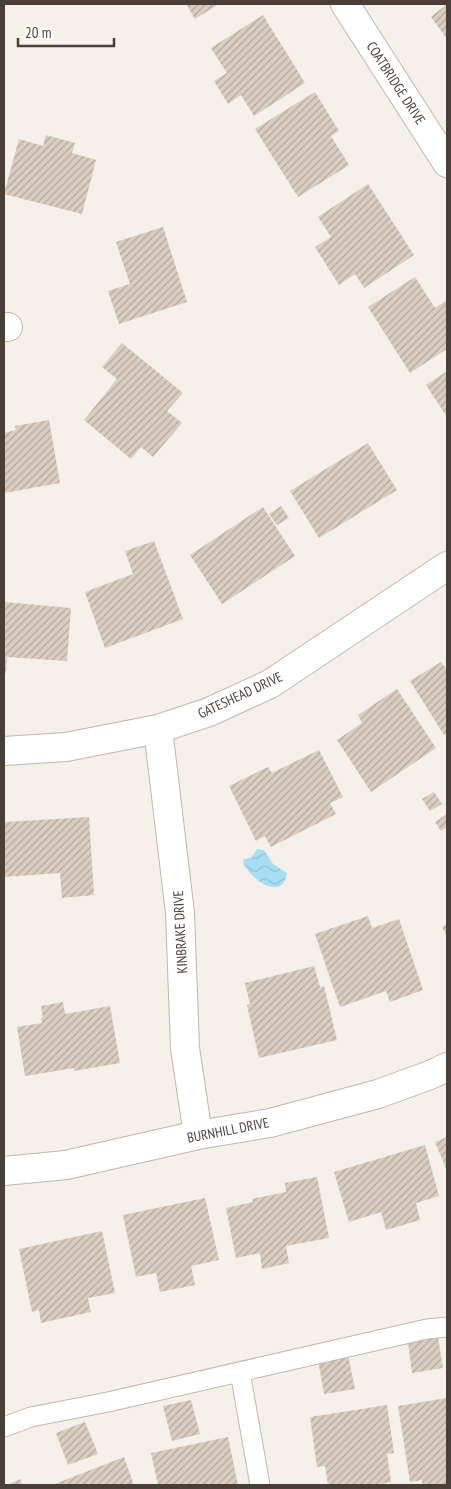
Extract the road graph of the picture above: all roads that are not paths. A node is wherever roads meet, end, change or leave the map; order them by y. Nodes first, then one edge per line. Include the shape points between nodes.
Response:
1 (345, 4) edge
2 (447, 163) edge
3 (447, 566) edge
4 (158, 729) junction
5 (4, 752) edge
6 (447, 1067) edge
7 (198, 1136) junction
8 (4, 1170) edge
9 (447, 1327) edge
10 (240, 1372) junction
11 (4, 1427) edge
12 (260, 1485) edge

1 - 2 street, COATBRIDGE DRIVE
3 - 4 street, GATESHEAD DRIVE via 270,684 209,712
4 - 5 street, GATESHEAD DRIVE via 66,747
4 - 7 street, KINBRAKE DRIVE via 180,913 185,1048
6 - 7 street, BURNHILL DRIVE via 378,1094 270,1123
7 - 8 street, BURNHILL DRIVE via 66,1165
9 - 10 lane
10 - 11 lane via 30,1417
10 - 12 lane

